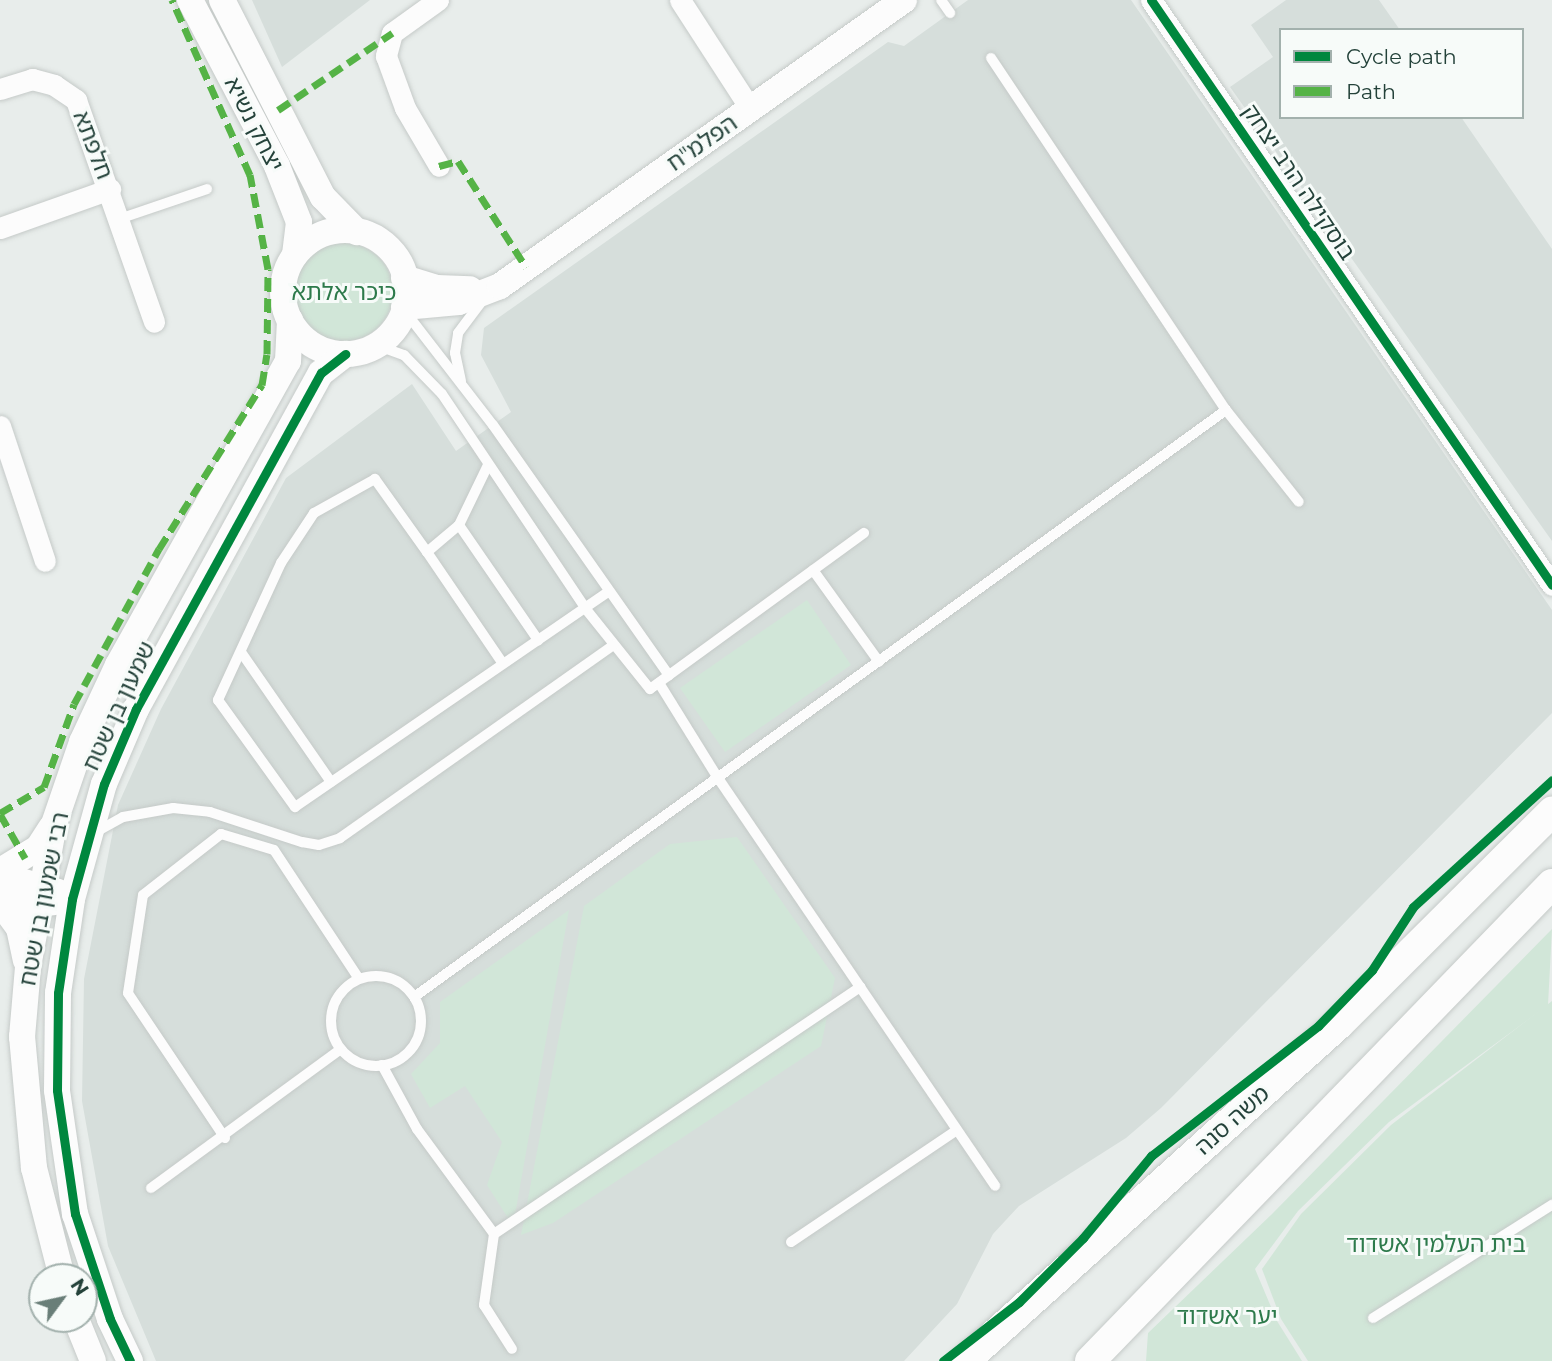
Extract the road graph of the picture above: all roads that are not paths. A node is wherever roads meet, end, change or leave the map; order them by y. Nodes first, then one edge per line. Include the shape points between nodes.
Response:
1 (190, 0) edge
2 (222, 0) edge
3 (438, 0) edge
4 (680, 0) edge
5 (904, 0) edge
6 (941, 0) edge
7 (1151, 0) edge
8 (950, 13) dead end
9 (991, 58) dead end
10 (0, 89) edge
11 (750, 108) junction
12 (439, 166) dead end
13 (110, 189) junction
14 (207, 189) dead end
15 (120, 219) junction
16 (0, 228) edge
17 (357, 232) junction
18 (295, 255) junction
19 (404, 278) junction
20 (500, 286) junction
21 (404, 309) junction
22 (290, 320) junction
23 (154, 321) dead end
24 (376, 345) junction
25 (345, 354) junction
26 (462, 384) junction
27 (1226, 411) junction
28 (0, 426) edge
29 (488, 465) junction
30 (1299, 502) dead end
31 (459, 525) junction
32 (864, 533) dead end
33 (427, 552) junction
34 (45, 561) dead end
35 (813, 570) junction
36 (1552, 585) edge
37 (608, 592) junction
38 (585, 608) junction
39 (538, 640) junction
40 (614, 645) junction
41 (241, 652) junction
42 (879, 662) junction
43 (503, 664) junction
44 (669, 675) junction
45 (654, 686) junction
46 (718, 778) junction
47 (331, 782) junction
48 (1552, 812) edge
49 (54, 824) junction
50 (90, 835) junction
51 (0, 873) edge
52 (1552, 884) edge
53 (41, 894) junction
54 (0, 895) edge
55 (72, 899) junction
56 (0, 902) edge
57 (28, 967) junction
58 (359, 979) junction
59 (860, 987) junction
60 (414, 997) junction
61 (341, 1049) junction
62 (382, 1065) junction
63 (957, 1130) junction
64 (225, 1138) junction
65 (995, 1186) dead end
66 (151, 1188) dead end
67 (1552, 1205) edge
68 (494, 1234) junction
69 (792, 1242) dead end
70 (58, 1263) edge
71 (1373, 1318) dead end
72 (82, 1333) edge
73 (512, 1349) dead end
74 (93, 1361) edge
75 (130, 1361) edge
76 (965, 1361) edge
77 (1090, 1361) edge

1 - 18 street, יצחק נשיא via 277,166 299,222
2 - 17 street via 323,197
3 - 12 street via 392,33 386,56 405,108
4 - 11 street
5 - 11 street, הפלמ"ח
6 - 8 lane
7 - 36 street, בוסקילה הרב יצחק
9 - 27 lane
10 - 13 street, חלפתא via 32,79 54,85 76,100
11 - 20 street, הפלמ"ח
13 - 15 street, חלפתא
13 - 16 street
14 - 15 lane
15 - 23 street, חלפתא
17 - 18 street via 323,234
17 - 19 street via 387,248
18 - 22 street via 283,286
19 - 20 street via 461,290
19 - 21 street
20 - 21 street via 458,302
20 - 26 lane via 474,308 458,333 455,353
21 - 24 street via 390,334
21 - 26 lane
22 - 25 street via 313,345
22 - 49 street, רבי שמעון בן שטח via 288,361 118,665 82,742
24 - 25 street
24 - 29 lane via 404,355 422,369 478,443
25 - 50 street, שמעון בן שטח via 321,373 175,632 104,784
26 - 37 lane
27 - 30 lane
27 - 42 lane
28 - 34 street
29 - 31 lane
29 - 38 lane
31 - 33 lane
31 - 39 lane
32 - 35 lane
33 - 41 lane via 374,479 314,513 301,526
33 - 43 lane
35 - 42 lane
35 - 44 lane
37 - 38 lane
37 - 44 lane
38 - 39 lane
38 - 40 lane
39 - 43 lane
40 - 45 lane
40 - 50 lane via 340,838 319,845 302,842 210,811 173,808 123,817
41 - 47 lane
41 - 47 lane via 218,700 295,807
42 - 46 lane
43 - 47 lane
44 - 45 lane
45 - 46 lane
46 - 59 lane
46 - 60 lane
48 - 76 main road, משה סנה via 1339,1024
49 - 51 street via 38,848
49 - 53 street, רבי שמעון בן שטח
50 - 55 street, שמעון בן שטח
51 - 53 street
52 - 77 main road
53 - 54 street
53 - 55 street
53 - 57 street, רבי שמעון בן שטח
55 - 75 street, שמעון בן שטח via 58,993 57,1090 75,1214 110,1319
56 - 57 street via 19,928
57 - 70 street, רבי שמעון בן שטח via 22,1037 34,1168
58 - 60 lane via 390,978
58 - 61 lane via 332,1009 333,1030
58 - 64 lane via 274,850 221,834 143,895 128,993
59 - 63 lane
59 - 68 lane
60 - 62 lane via 420,1011 416,1040 396,1061
61 - 62 lane via 353,1059
61 - 64 lane
62 - 68 lane via 417,1129
63 - 65 lane
63 - 69 lane
64 - 66 lane
67 - 71 lane
68 - 73 lane via 485,1305
72 - 74 street

